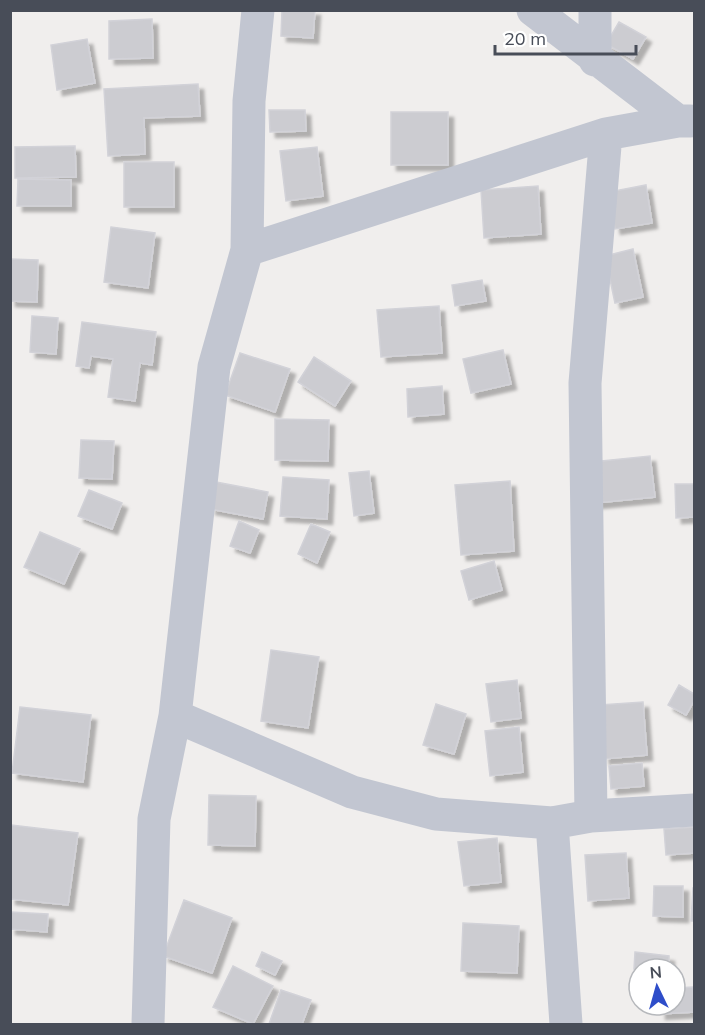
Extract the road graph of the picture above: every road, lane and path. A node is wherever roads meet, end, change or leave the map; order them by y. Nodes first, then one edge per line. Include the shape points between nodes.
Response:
1 (258, 10) edge
2 (533, 10) edge
3 (595, 10) edge
4 (596, 60) junction
5 (686, 121) edge
6 (606, 134) junction
7 (247, 250) junction
8 (175, 716) junction
9 (694, 810) edge
10 (591, 816) junction
11 (552, 823) junction
12 (148, 1024) edge
13 (566, 1024) edge

1 - 7 street via 249,101
2 - 4 street
3 - 4 street
4 - 5 street
5 - 6 street
6 - 7 street
6 - 10 street via 585,383
7 - 8 street via 214,367
8 - 11 street via 352,792 436,814
8 - 12 street via 154,819
9 - 10 street
10 - 11 street
11 - 13 street

